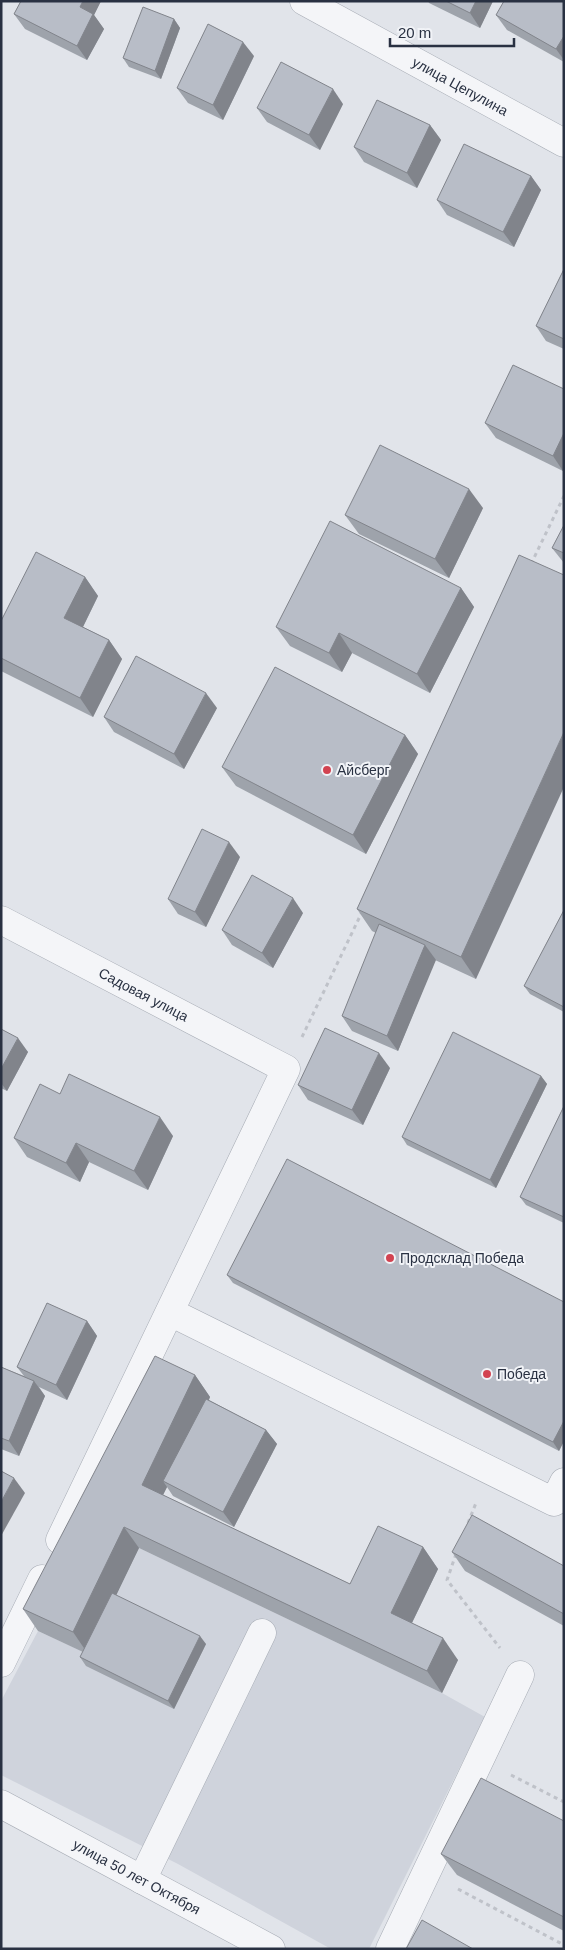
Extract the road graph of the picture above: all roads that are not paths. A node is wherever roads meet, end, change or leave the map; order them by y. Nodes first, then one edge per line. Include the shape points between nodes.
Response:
1 (304, 1) edge
2 (564, 142) edge
3 (1, 920) edge
4 (170, 1312) junction
5 (564, 1482) edge
6 (262, 1633) dead end
7 (1, 1663) edge
8 (520, 1675) road end
9 (1, 1804) edge
10 (142, 1880) junction
11 (271, 1949) edge
12 (390, 1949) edge

1 - 2 street, улица Цепулина
3 - 4 street, Садовая улица via 286,1069
4 - 5 street via 554,1502
4 - 7 street
6 - 10 street
8 - 12 street
9 - 10 street, улица 50 лет Октября
10 - 11 street, улица 50 лет Октября

